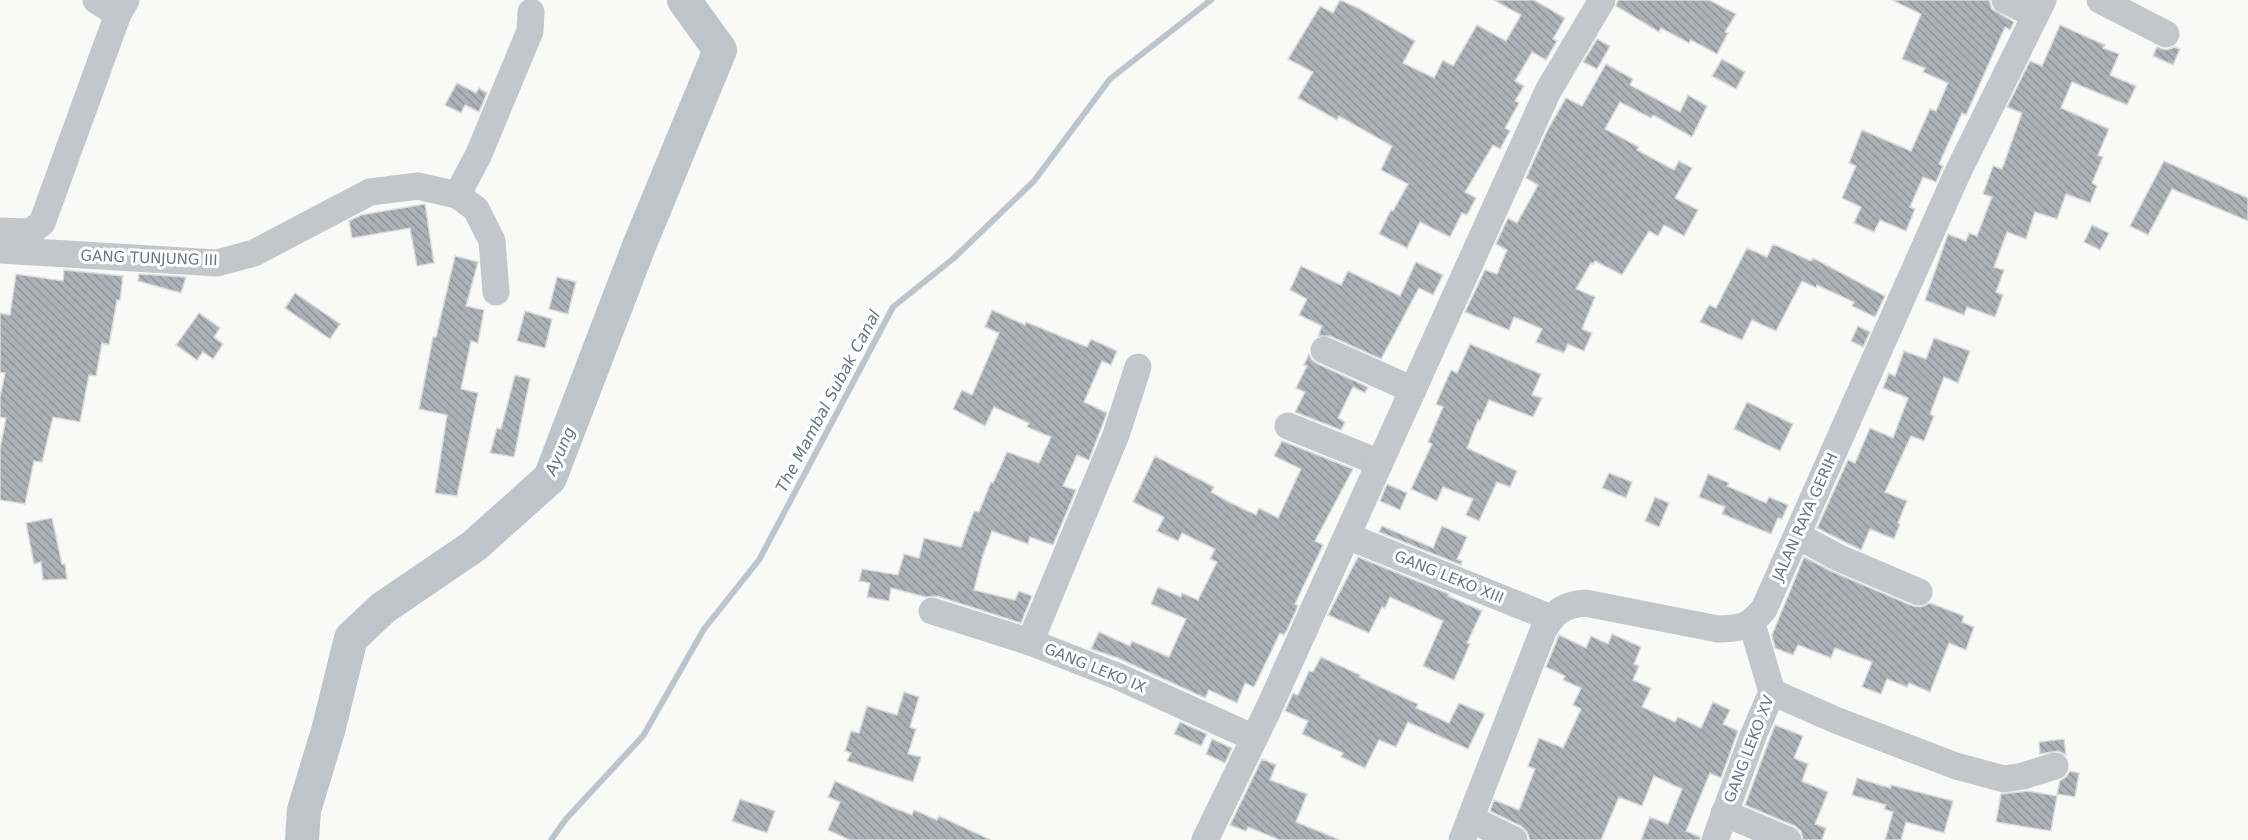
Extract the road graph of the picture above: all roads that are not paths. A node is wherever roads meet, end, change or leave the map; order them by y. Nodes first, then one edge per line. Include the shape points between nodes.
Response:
1 (1602, 0) edge
2 (2005, 0) edge
3 (2100, 0) edge
4 (113, 5) edge
5 (2039, 8) edge
6 (531, 12) dead end
7 (2166, 34) dead end
8 (457, 195) junction
9 (0, 231) edge
10 (0, 250) edge
11 (496, 292) dead end
12 (1324, 350) dead end
13 (1138, 367) dead end
14 (1413, 390) junction
15 (1288, 426) dead end
16 (1380, 464) junction
17 (1347, 536) junction
18 (1798, 536) junction
19 (1919, 592) dead end
20 (932, 611) dead end
21 (1551, 618) junction
22 (1752, 624) junction
23 (1030, 642) junction
24 (1773, 692) junction
25 (1254, 738) junction
26 (2055, 766) dead end
27 (1725, 813) junction
28 (1466, 829) edge
29 (1205, 840) edge
30 (1514, 840) edge
31 (1715, 840) edge
32 (1788, 840) edge

1 - 14 street via 1548,91
2 - 5 street
3 - 7 street
4 - 9 street via 42,223 30,232
5 - 18 street, JALAN RAYA GERIH via 1957,174
6 - 8 street via 530,31 478,156
8 - 10 street, GANG TUNJUNG III via 418,186 370,192 254,253 217,263
8 - 11 street, GANG TUNJUNG III via 476,209 492,241
12 - 14 street
13 - 23 street via 1116,435
14 - 16 street
15 - 16 street
16 - 17 street
17 - 21 street, GANG LEKO XIII
17 - 25 street
18 - 19 street
18 - 22 street, JALAN RAYA GERIH via 1764,609
20 - 23 street, GANG LEKO IX
21 - 22 street via 1570,604 1585,603 1718,629
21 - 28 street
22 - 24 street, GANG LEKO XV
23 - 25 street, GANG LEKO IX via 1117,676
24 - 26 street via 1946,762 2004,779
24 - 27 street, GANG LEKO XV
25 - 29 street
27 - 31 street, GANG LEKO XV
27 - 32 street
28 - 30 street

